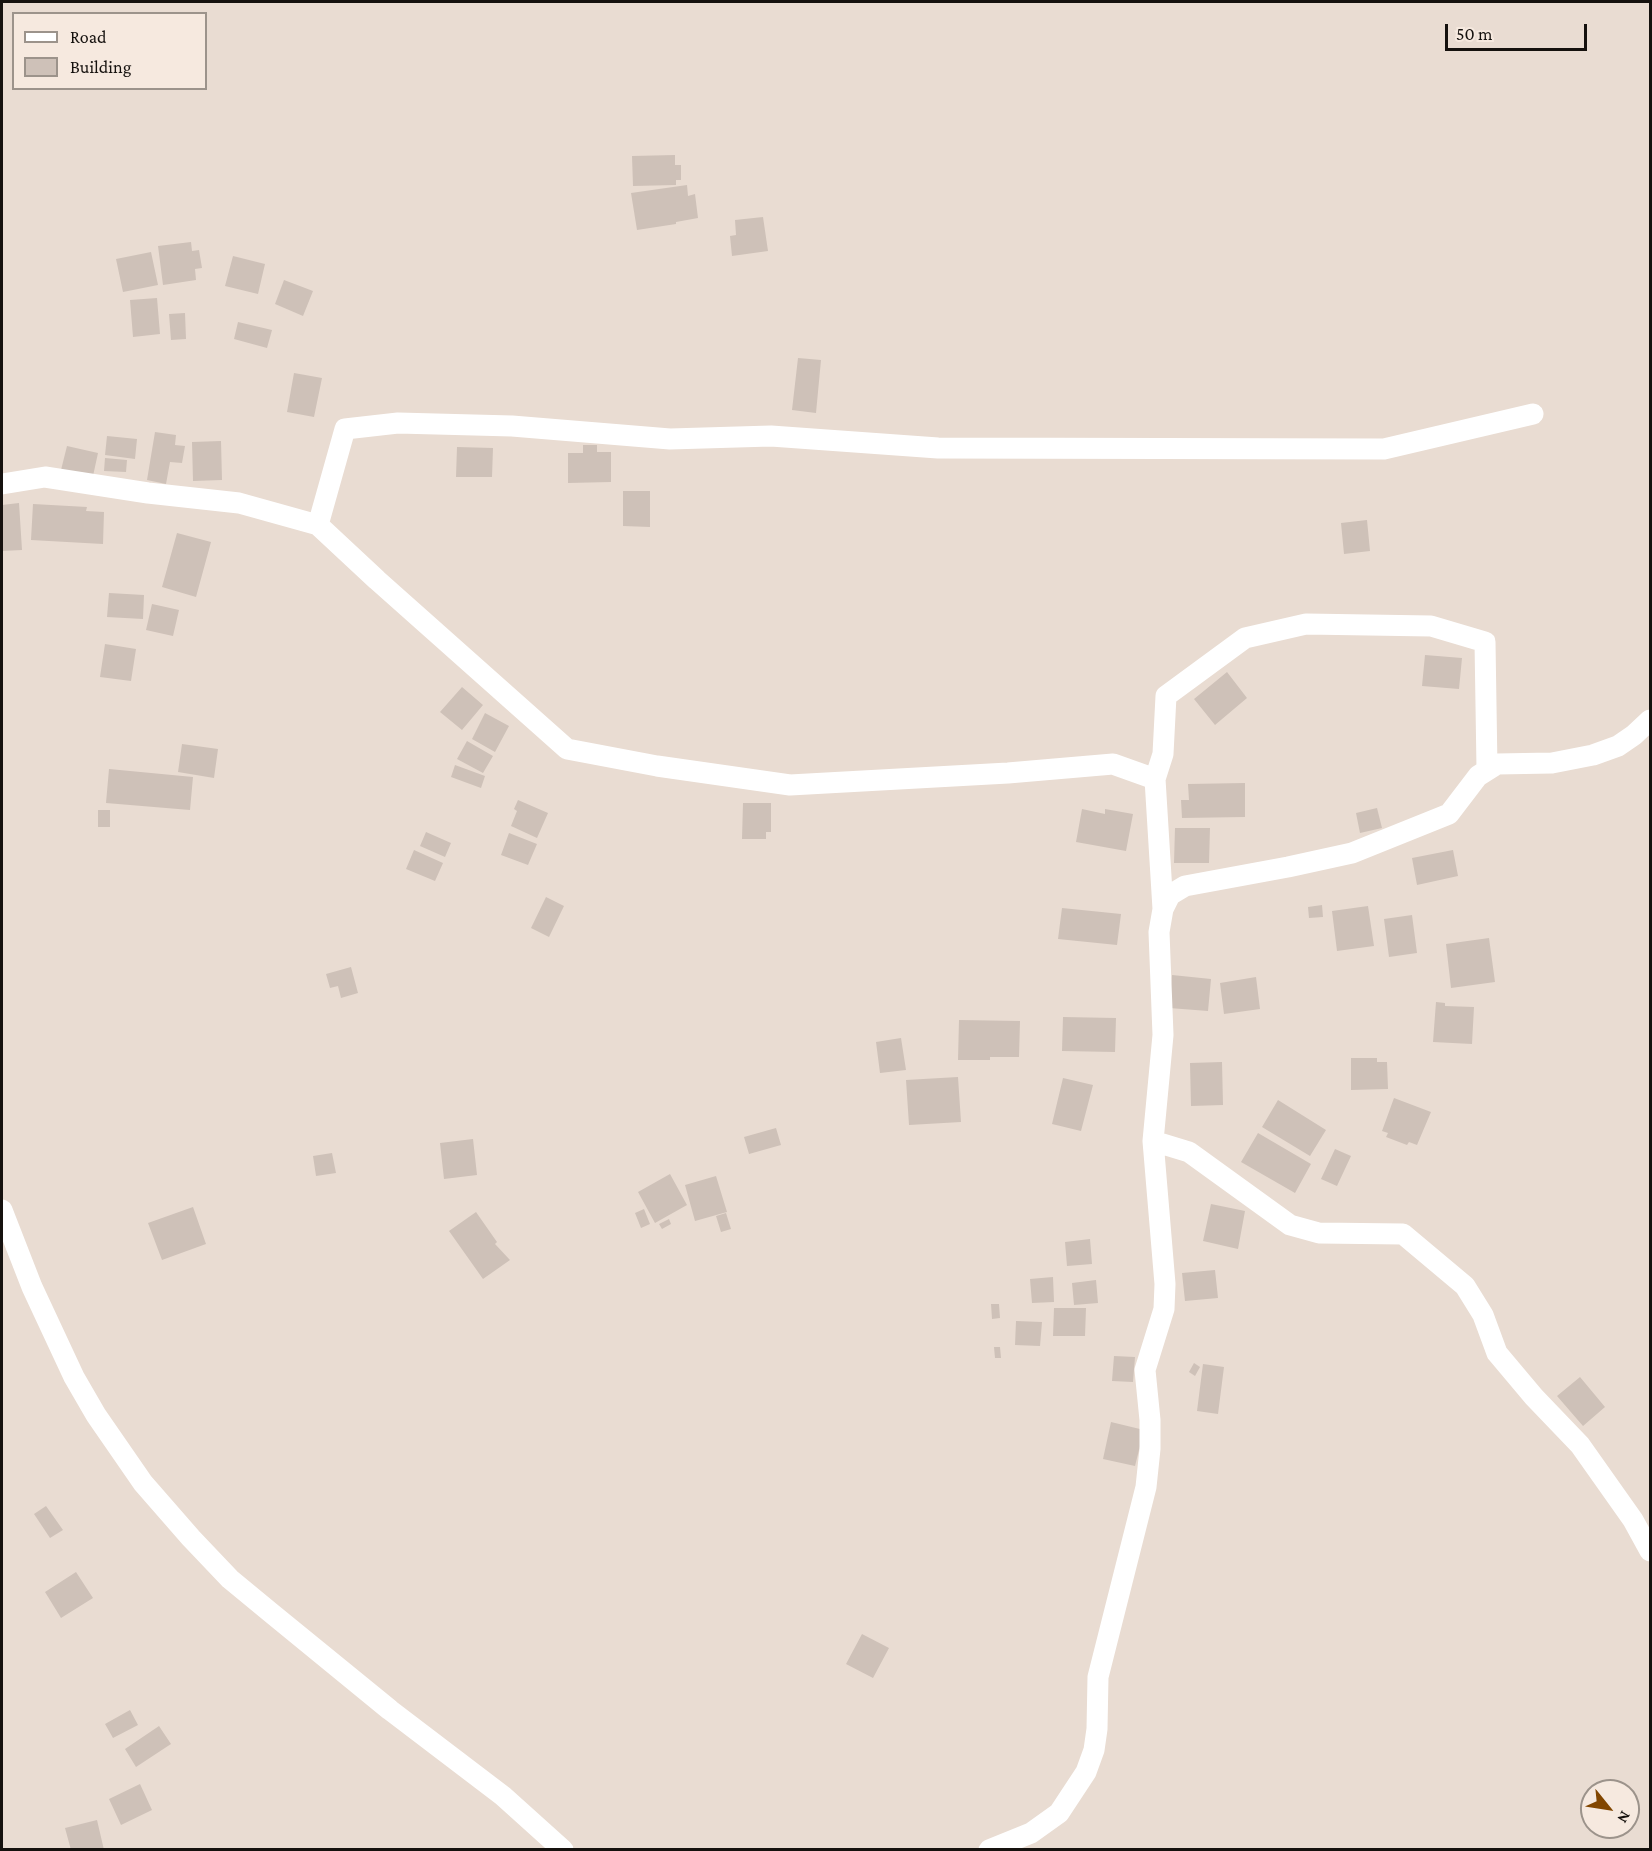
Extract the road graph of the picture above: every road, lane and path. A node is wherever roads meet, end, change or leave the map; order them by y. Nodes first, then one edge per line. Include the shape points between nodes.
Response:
1 (1533, 414) dead end
2 (2, 484) edge
3 (318, 525) junction
4 (1650, 720) edge
5 (1487, 769) junction
6 (1155, 779) junction
7 (1163, 909) junction
8 (1153, 1141) junction
9 (2, 1210) edge
10 (1650, 1551) edge
11 (563, 1850) edge
12 (989, 1850) edge

1 - 3 street via 1384,448 938,448 771,436 669,439 512,426 398,423 345,429
2 - 3 street via 45,477 239,503
3 - 6 street via 567,749 790,785 1113,764
4 - 5 street via 1618,746 1593,755 1552,763 1497,764
5 - 6 street via 1485,642 1431,626 1306,624 1245,638 1166,696 1163,754
5 - 7 street via 1449,814 1431,822 1352,853 1185,886 1170,895
6 - 7 street
7 - 8 street via 1159,932 1163,1035
8 - 10 street via 1189,1152 1290,1225 1318,1233 1403,1234 1465,1286 1483,1315 1497,1353 1580,1444
8 - 12 street via 1164,1309 1145,1370 1150,1420 1146,1486 1098,1677 1094,1750 1086,1772 1059,1813 1031,1833
9 - 11 street via 74,1377 143,1484 231,1579 390,1710 503,1796

